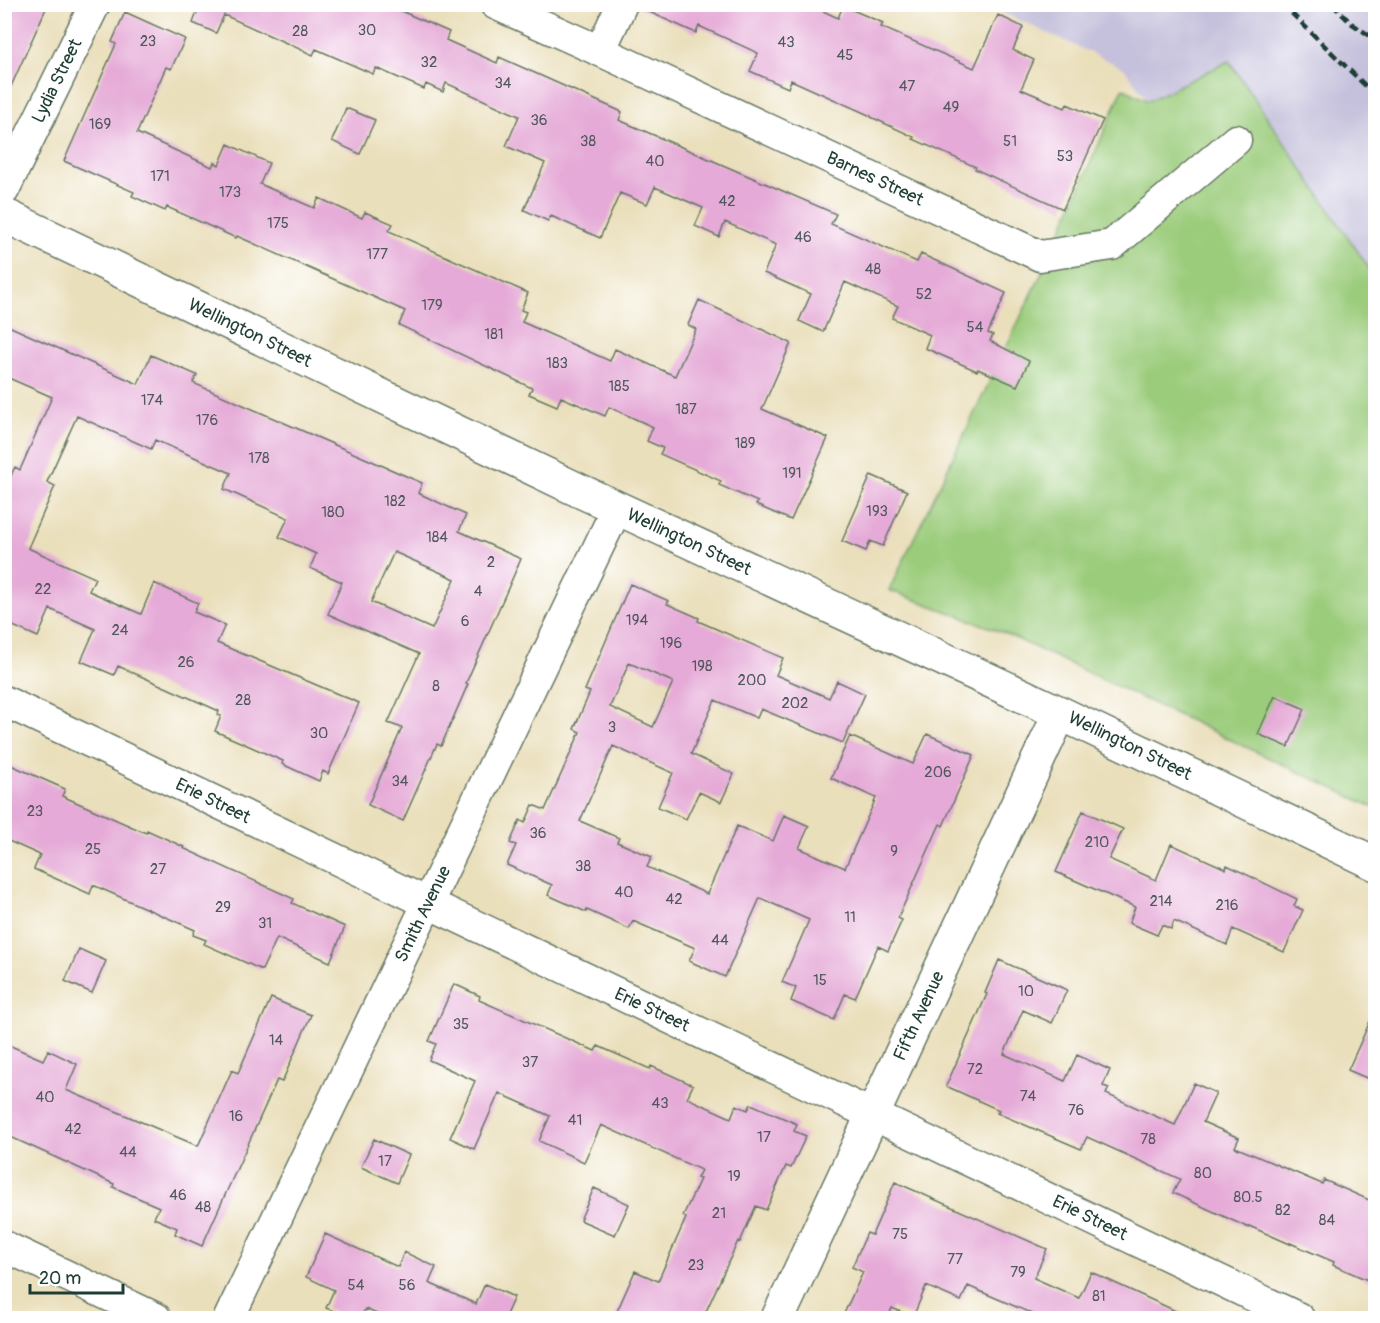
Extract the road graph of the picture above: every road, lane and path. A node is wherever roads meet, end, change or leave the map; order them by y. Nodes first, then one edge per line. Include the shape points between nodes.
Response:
1 (95, 4) edge
2 (495, 4) edge
3 (622, 4) edge
4 (600, 51) junction
5 (1236, 140) dead end
6 (4, 190) edge
7 (4, 215) edge
8 (617, 508) junction
9 (4, 701) edge
10 (1060, 713) junction
11 (1376, 864) edge
12 (428, 904) junction
13 (874, 1114) junction
14 (4, 1246) edge
15 (156, 1318) edge
16 (229, 1318) edge
17 (778, 1318) edge
18 (1299, 1318) edge

1 - 6 street, Lydia Street
2 - 4 street, Barnes Street
3 - 4 street
4 - 5 street, Barnes Street via 1040,256 1112,245
7 - 8 street, Wellington Street
8 - 10 street, Wellington Street
8 - 12 street, Smith Avenue
9 - 12 street, Erie Street
10 - 11 street, Wellington Street
10 - 13 street, Fifth Avenue
12 - 13 street, Erie Street
12 - 16 street, Smith Avenue
13 - 17 street, Fifth Avenue
13 - 18 street, Erie Street
14 - 15 street

